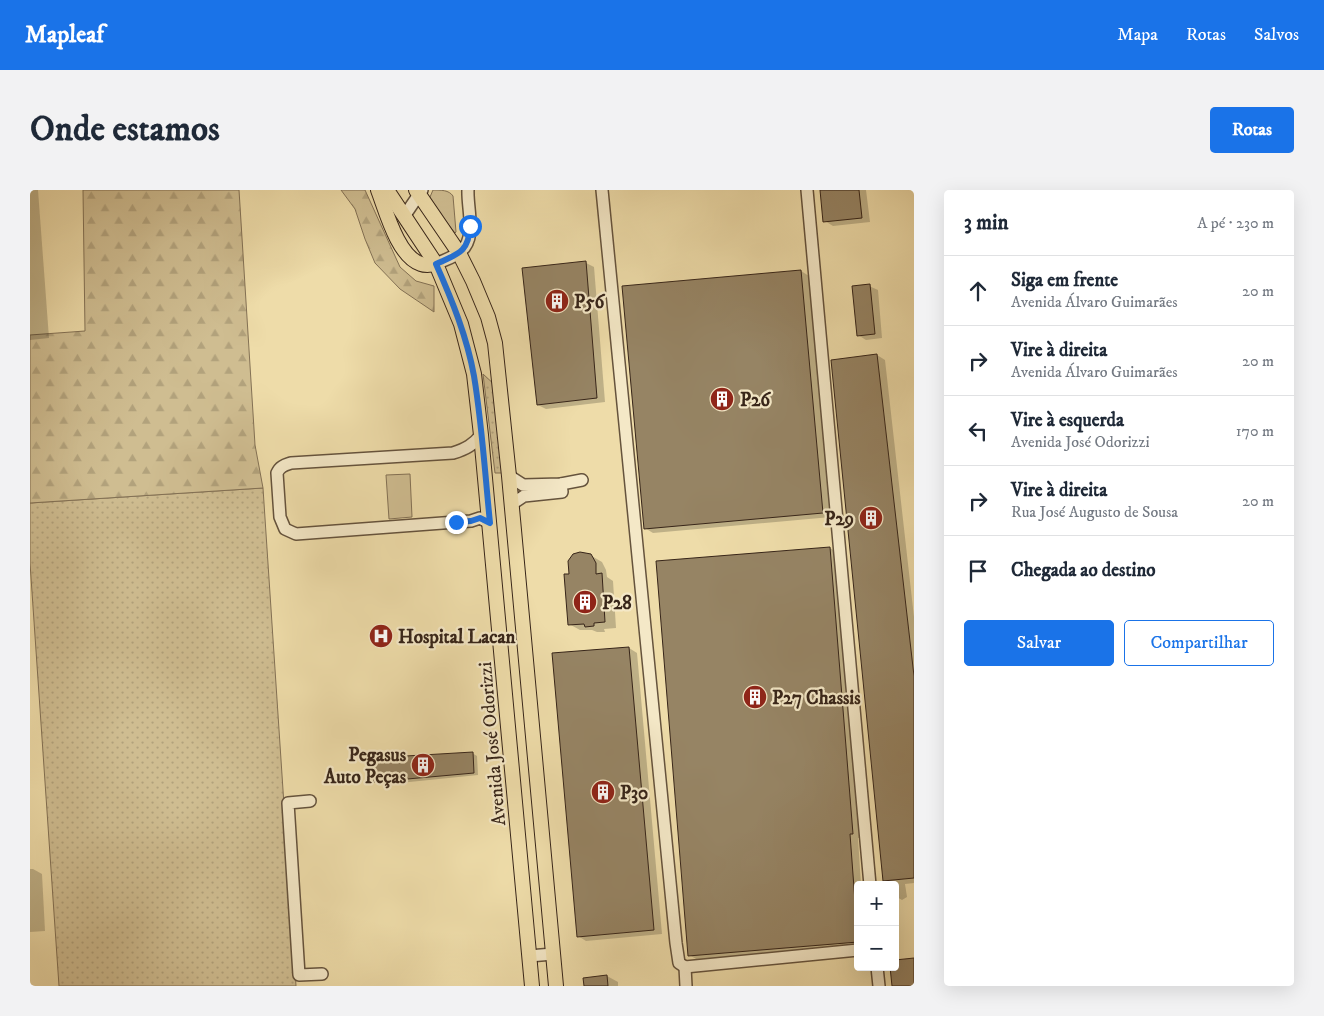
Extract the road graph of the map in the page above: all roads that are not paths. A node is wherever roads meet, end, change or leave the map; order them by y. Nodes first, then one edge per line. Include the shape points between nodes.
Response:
1 (378, 190) edge
2 (387, 190) edge
3 (602, 190) edge
4 (806, 190) edge
5 (419, 192) edge
6 (467, 193) edge
7 (405, 215) junction
8 (459, 253) junction
9 (436, 264) junction
10 (481, 435) junction
11 (509, 476) junction
12 (582, 480) dead end
13 (524, 490) junction
14 (512, 504) junction
15 (490, 523) junction
16 (310, 801) dead end
17 (870, 881) edge
18 (854, 950) edge
19 (553, 954) junction
20 (529, 956) junction
21 (685, 967) junction
22 (877, 971) edge
23 (322, 974) dead end
24 (532, 986) edge
25 (556, 986) edge
26 (686, 986) edge
27 (879, 986) edge

1 - 9 main road via 406,253 423,265
2 - 7 main road, Avenida José Odorizzi
3 - 21 street via 676,943 679,963
4 - 17 street
5 - 7 street
5 - 8 main road
6 - 8 street via 469,238
7 - 9 main road, Avenida José Odorizzi
8 - 9 street
8 - 11 main road via 484,308 495,344
9 - 10 main road, Avenida José Odorizzi via 462,331 474,374
10 - 15 main road, Avenida José Odorizzi
10 - 15 street via 466,449 453,453 284,465 277,473 280,517 285,529 296,534 480,518
11 - 13 street
11 - 14 main road
12 - 13 street
13 - 14 street
14 - 19 main road
15 - 20 main road, Avenida José Odorizzi
16 - 23 street via 288,803 295,920 300,975
18 - 21 street
19 - 20 street
19 - 25 main road
20 - 24 main road, Avenida José Odorizzi
21 - 26 street
22 - 27 street

